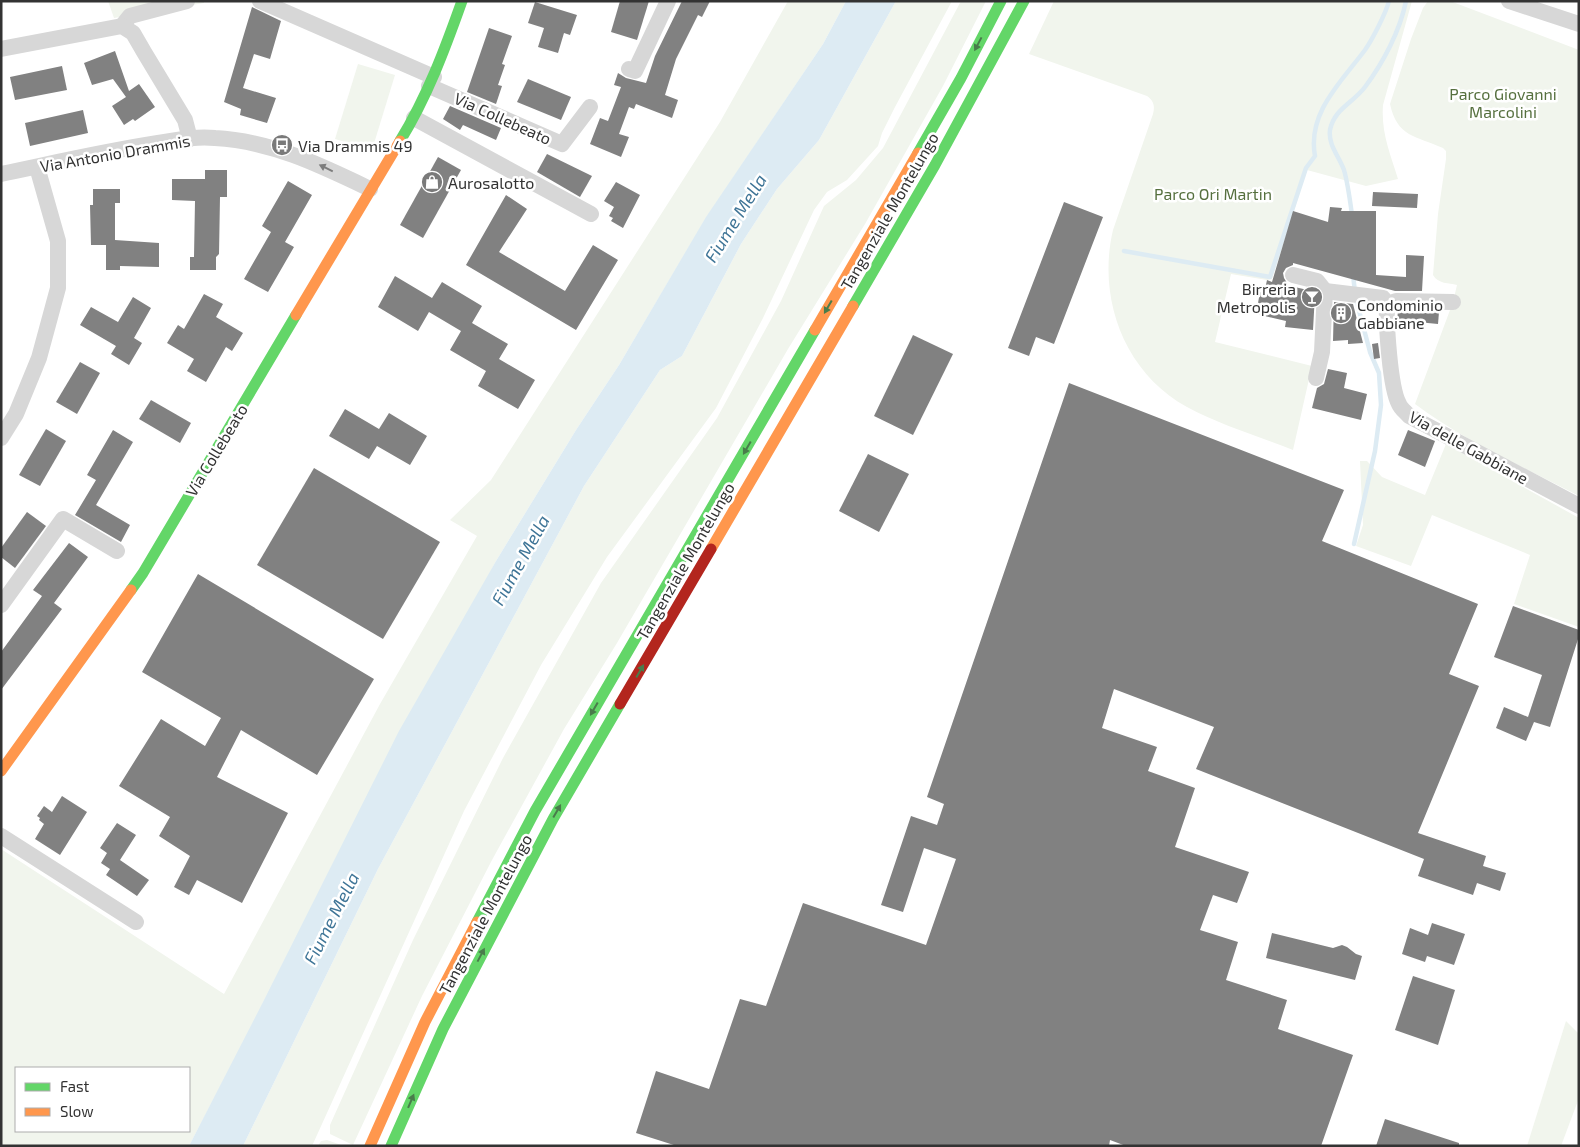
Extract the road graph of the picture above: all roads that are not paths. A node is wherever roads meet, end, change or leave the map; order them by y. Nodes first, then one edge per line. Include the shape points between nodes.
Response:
1 (187, 1) edge
2 (260, 1) edge
3 (462, 1) edge
4 (668, 1) edge
5 (1001, 1) edge
6 (1024, 1) edge
7 (1509, 1) edge
8 (1579, 24) edge
9 (122, 26) junction
10 (1, 49) edge
11 (629, 69) dead end
12 (432, 82) junction
13 (590, 108) dead end
14 (414, 118) junction
15 (190, 138) junction
16 (37, 167) junction
17 (1, 174) edge
18 (370, 189) junction
19 (591, 214) dead end
20 (1293, 275) dead end
21 (1325, 291) junction
22 (1453, 302) dead end
23 (1387, 304) junction
24 (1316, 378) dead end
25 (1, 438) edge
26 (1579, 506) edge
27 (117, 551) dead end
28 (1, 605) edge
29 (1, 771) edge
30 (1, 836) edge
31 (136, 922) dead end
32 (370, 1146) edge
33 (391, 1146) edge

1 - 9 street via 130,16
2 - 12 street
3 - 12 main road, Via Collebeato
4 - 11 street via 635,71
5 -> 32 main road, Tangenziale Montelungo via 917,155 534,811 425,1022
33 -> 6 main road, Tangenziale Montelungo via 447,1021 553,819 935,165
7 - 8 street
9 - 10 street
9 - 15 street via 141,46 185,120
12 - 13 street, Via Collebeato via 562,144
12 - 14 main road, Via Collebeato
14 - 18 main road, Via Collebeato
14 - 19 street
15 - 16 street, Via Antonio Drammis
18 -> 15 street, Via Antonio Drammis via 288,152 250,143
16 - 17 street, Via Antonio Drammis
16 - 25 street via 58,241 58,288 39,358 16,414
18 - 29 main road, Via Collebeato via 142,573
20 - 21 street via 1317,281
21 - 23 street via 1382,298
21 - 24 street via 1322,352
22 - 23 street via 1396,301
23 - 26 street, Via delle Gabbiane via 1394,391 1399,406 1409,416
27 - 28 street via 63,519
30 - 31 street

